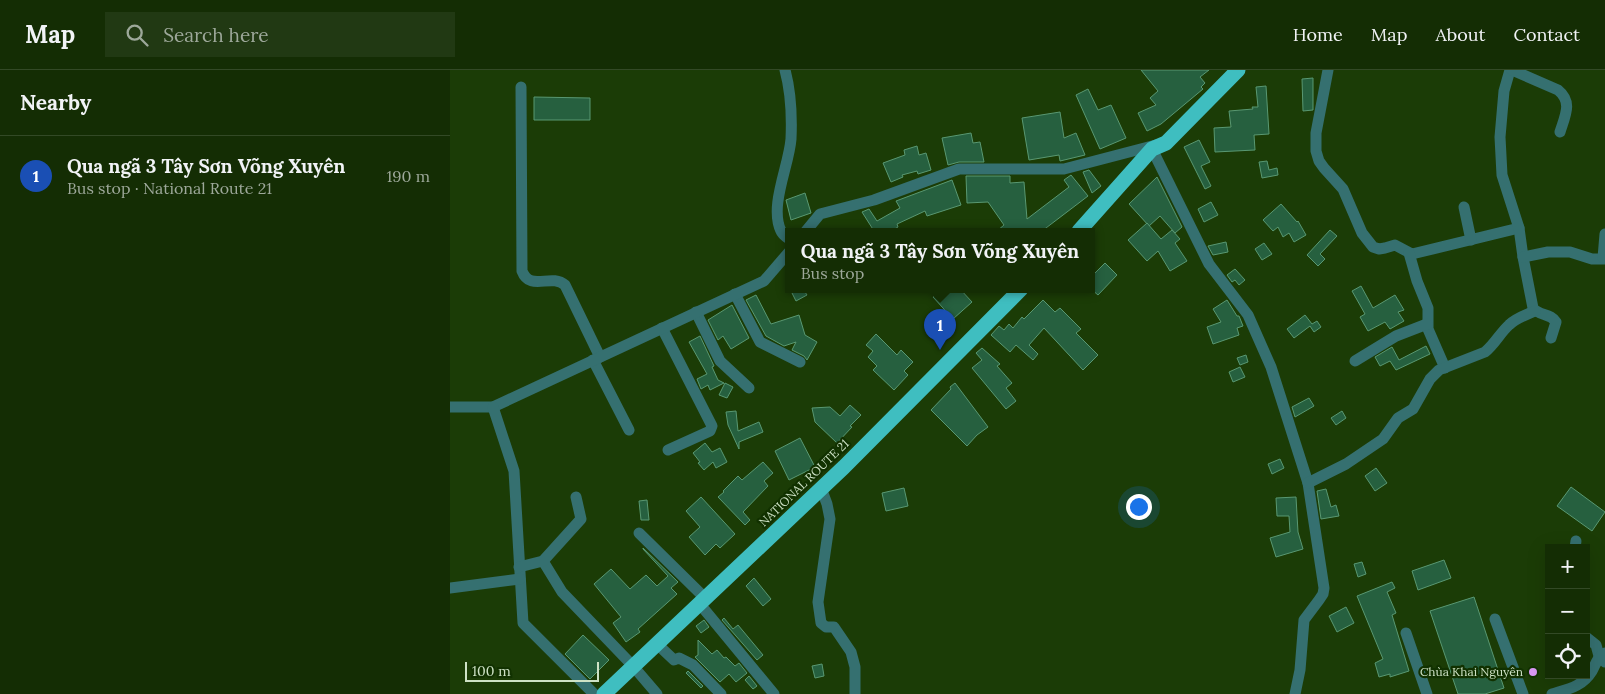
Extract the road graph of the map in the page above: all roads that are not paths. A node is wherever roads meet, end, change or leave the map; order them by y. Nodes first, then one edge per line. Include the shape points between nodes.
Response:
1 (786, 70) edge
2 (1238, 70) edge
3 (1328, 70) edge
4 (1511, 70) edge
5 (521, 87) dead end
6 (1560, 132) dead end
7 (1166, 143) junction
8 (1152, 149) junction
9 (1464, 207) dead end
10 (808, 228) edge
11 (1082, 228) edge
12 (1520, 228) junction
13 (1605, 234) edge
14 (785, 236) edge
15 (1471, 240) junction
16 (1409, 253) junction
17 (785, 256) edge
18 (1523, 257) junction
19 (1604, 259) edge
20 (1017, 293) edge
21 (735, 294) junction
22 (1535, 311) junction
23 (696, 312) junction
24 (1427, 324) junction
25 (662, 328) junction
26 (1551, 338) dead end
27 (596, 359) junction
28 (1356, 361) dead end
29 (800, 362) dead end
30 (1445, 368) junction
31 (750, 388) dead end
32 (450, 407) edge
33 (493, 407) junction
34 (629, 430) dead end
35 (668, 450) dead end
36 (1308, 484) junction
37 (821, 488) junction
38 (576, 497) dead end
39 (639, 533) dead end
40 (543, 560) junction
41 (520, 567) junction
42 (520, 580) junction
43 (450, 588) edge
44 (702, 600) junction
45 (1495, 619) dead end
46 (1406, 633) dead end
47 (1590, 640) edge
48 (656, 643) junction
49 (1603, 657) edge
50 (633, 666) junction
51 (594, 694) edge
52 (604, 694) edge
53 (656, 694) edge
54 (721, 694) edge
55 (774, 694) edge
56 (855, 694) edge
57 (1295, 694) edge
58 (1427, 694) edge
59 (1523, 694) edge
60 (1553, 694) edge

1 - 14 street via 790,141 778,206 778,220
2 - 7 highway
3 - 16 street via 1316,133 1319,161 1343,189 1362,233 1373,247 1395,245
4 - 6 street via 1564,95 1567,104
4 - 12 street via 1504,91 1500,137 1502,175
5 - 27 street via 522,271 530,281 555,280 565,285
7 - 8 highway
7 - 10 street via 1064,169 959,169 874,200 820,214
8 - 11 highway
8 - 36 street via 1209,264 1248,314 1270,367
9 - 15 street
12 - 15 street
12 - 18 street
13 - 19 street
15 - 16 street
16 - 24 street via 1428,308
17 - 21 street via 764,280
18 - 19 street via 1570,252
18 - 22 street
20 - 37 highway, NATIONAL ROUTE 21
21 - 23 street
21 - 29 street via 760,342
22 - 26 street via 1555,320
22 - 30 street via 1515,320 1485,352
23 - 25 street
23 - 31 street via 720,361
24 - 28 street via 1396,336
24 - 30 street
25 - 27 street
25 - 35 street via 712,426 710,431
27 - 33 street
27 - 34 street
30 - 36 street via 1430,379 1413,409 1398,418 1383,439
32 - 33 street
33 - 41 street via 514,471
36 - 57 street via 1324,588 1320,600 1304,620
37 - 44 highway, NATIONAL ROUTE 21
37 - 56 street via 830,518 818,602 821,623 834,627 851,652 855,667
38 - 40 street via 580,519
39 - 44 street
40 - 41 street
40 - 50 street via 562,592
41 - 42 street
42 - 43 street
42 - 51 street via 523,623
44 - 48 highway, NATIONAL ROUTE 21
44 - 55 street
45 - 59 street
46 - 58 street
47 - 49 street
48 - 50 highway, NATIONAL ROUTE 21
48 - 54 street via 674,660 679,658 693,665
49 - 60 street via 1577,687
50 - 52 highway, NATIONAL ROUTE 21
50 - 53 street

